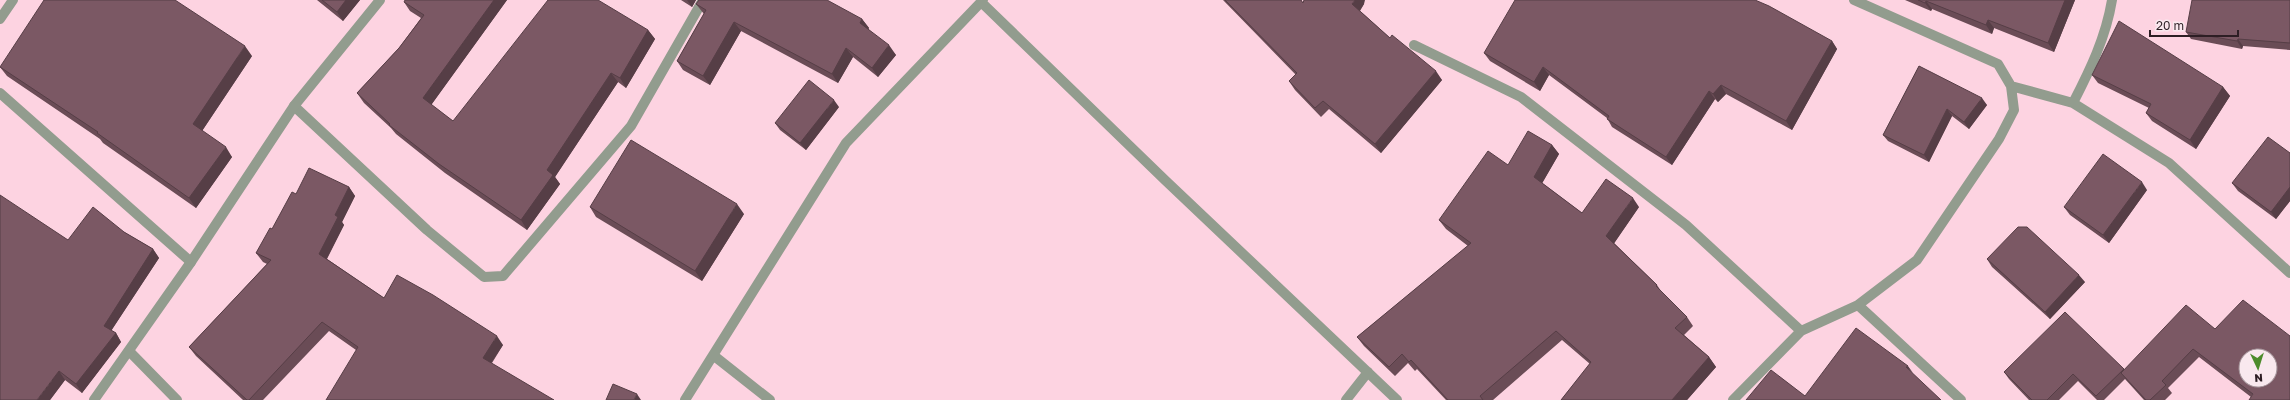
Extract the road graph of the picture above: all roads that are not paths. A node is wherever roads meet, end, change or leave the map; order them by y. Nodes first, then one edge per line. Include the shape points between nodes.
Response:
1 (14, 0) edge
2 (380, 0) edge
3 (703, 0) edge
4 (1854, 0) edge
5 (2112, 0) edge
6 (982, 1) edge
7 (0, 19) edge
8 (1414, 45) dead end
9 (2011, 86) junction
10 (0, 93) edge
11 (2073, 103) junction
12 (294, 106) junction
13 (191, 262) junction
14 (2290, 273) edge
15 (1858, 305) junction
16 (1800, 330) junction
17 (129, 351) junction
18 (713, 355) junction
19 (1368, 372) junction
20 (94, 400) edge
21 (177, 400) edge
22 (685, 400) edge
23 (770, 400) edge
24 (1346, 400) edge
25 (1397, 400) edge
26 (1733, 400) edge
27 (1961, 400) edge

1 - 7 street
2 - 12 street
3 - 12 street via 631,126 503,276 484,277 427,230
4 - 9 street via 1998,64
5 - 11 street via 2110,14 2092,67
6 - 18 street via 846,143
6 - 19 street via 1166,181
8 - 16 street via 1521,97 1686,225
9 - 11 street
9 - 15 street via 2014,110 2008,122 1918,260
10 - 13 street
11 - 14 street via 2169,163
12 - 13 street
13 - 17 street
15 - 16 street
15 - 27 street
16 - 26 street
17 - 20 street
17 - 21 street
18 - 22 street
18 - 23 street
19 - 24 street
19 - 25 street

